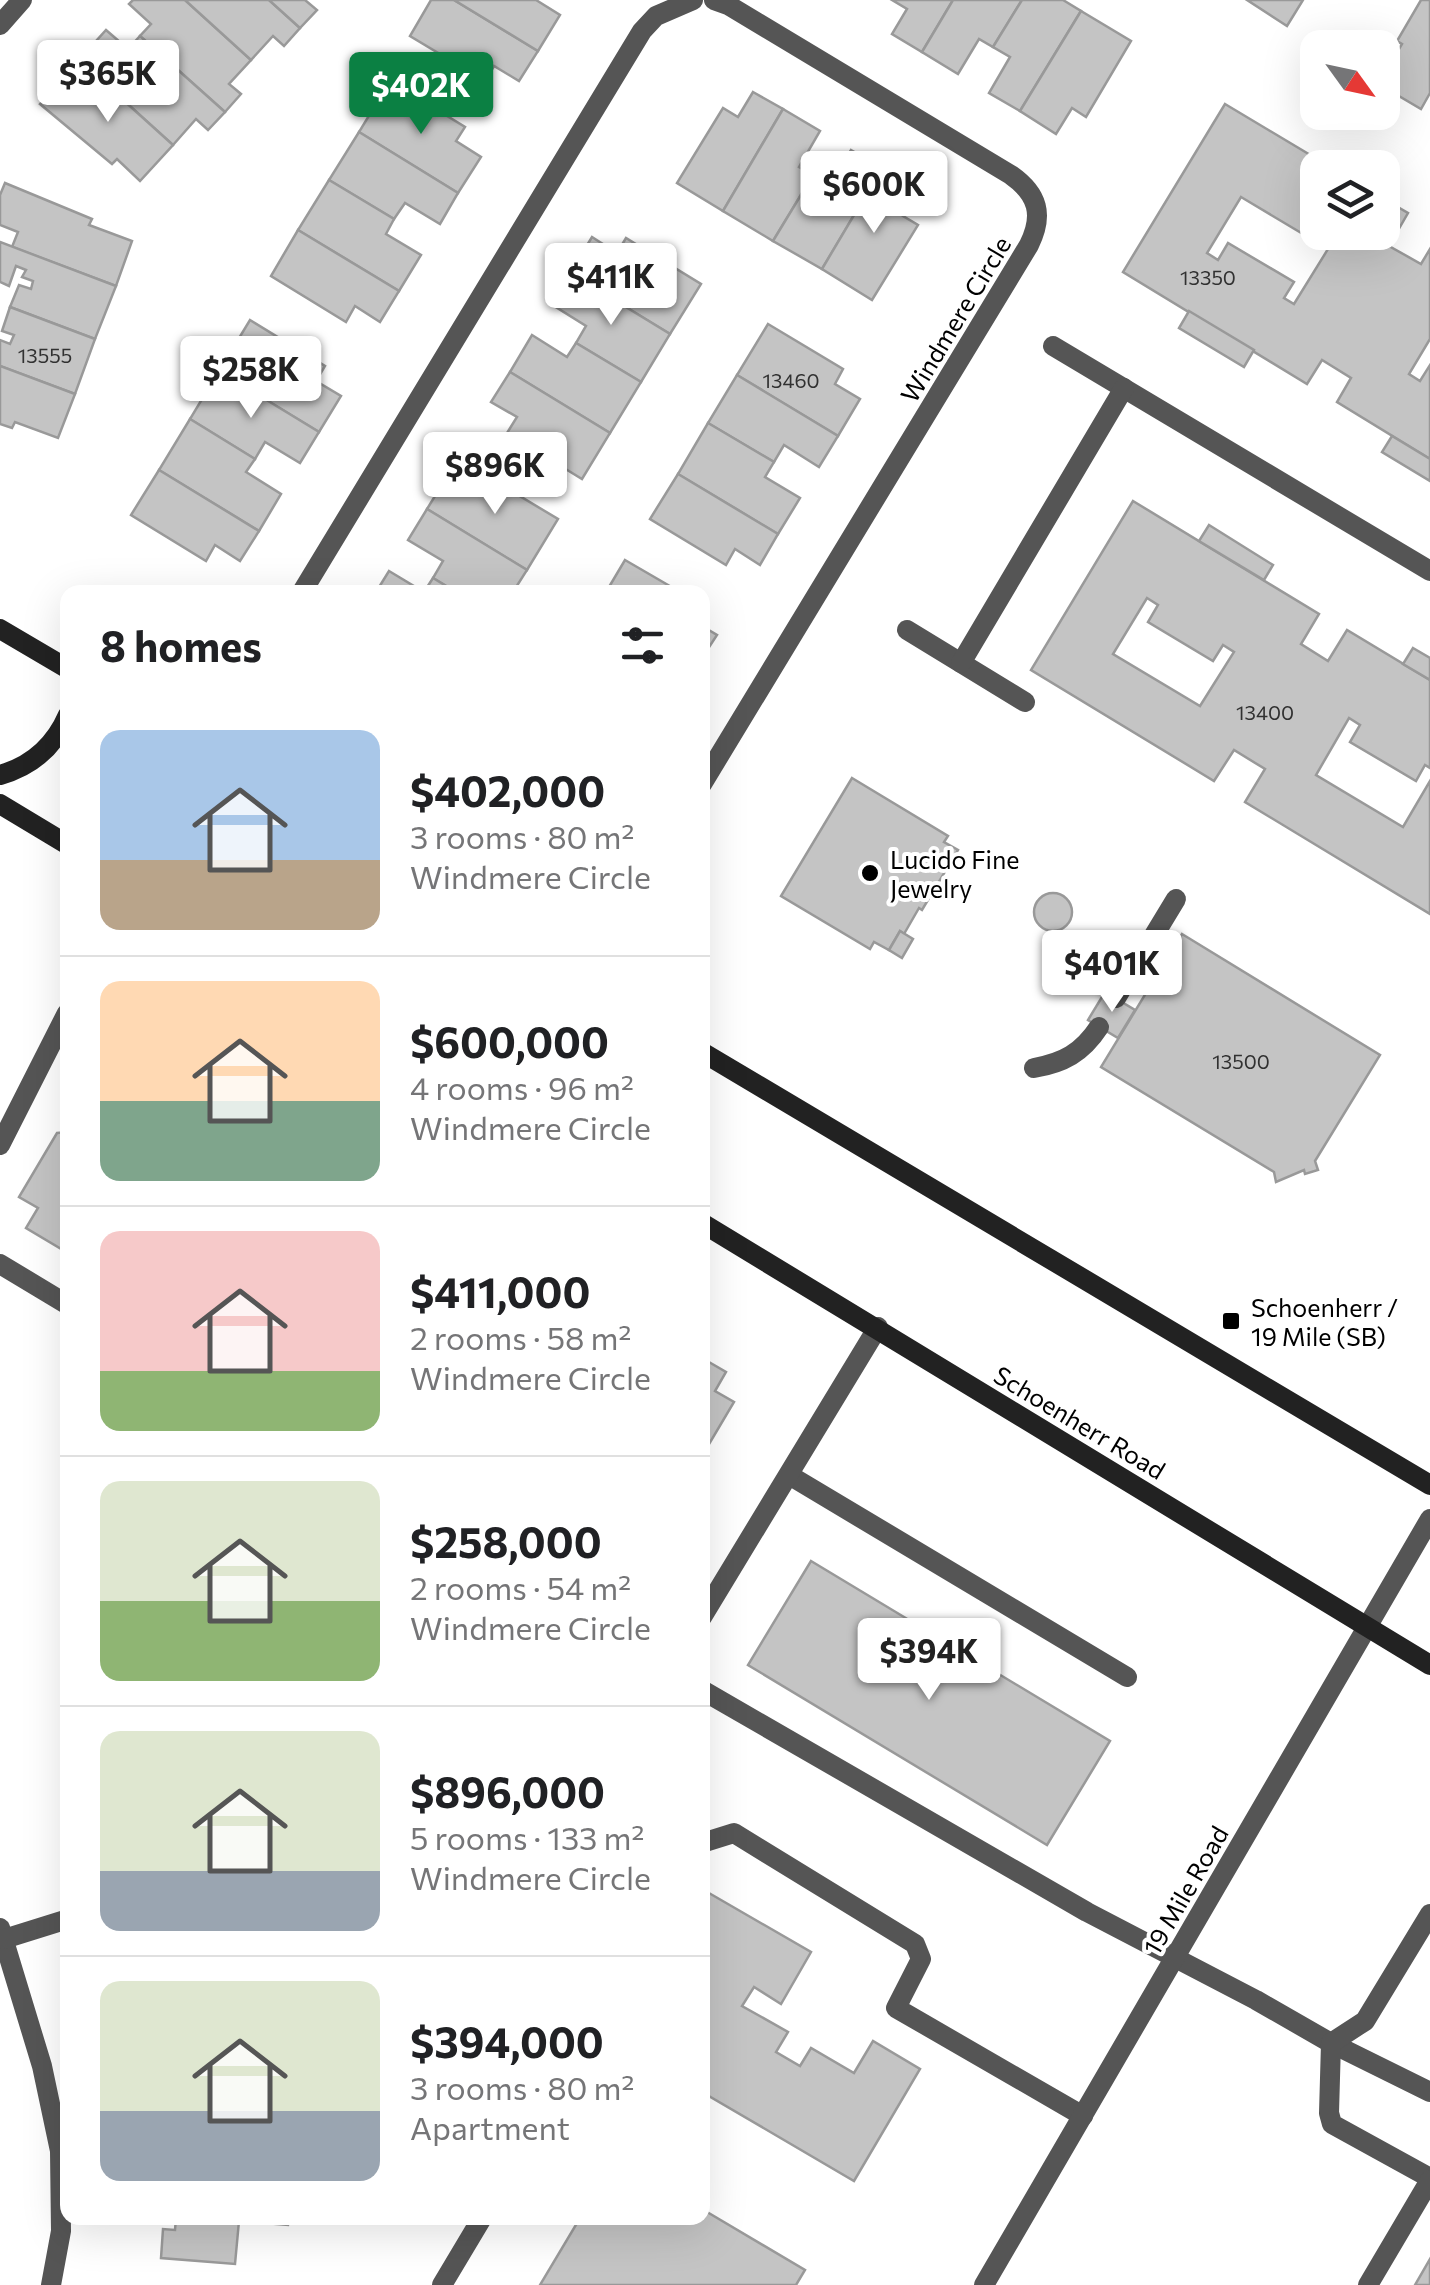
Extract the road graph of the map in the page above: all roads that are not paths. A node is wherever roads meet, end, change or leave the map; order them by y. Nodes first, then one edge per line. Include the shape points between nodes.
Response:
1 (22, 0) edge
2 (693, 0) edge
3 (714, 0) edge
4 (0, 25) edge
5 (1053, 346) dead end
6 (1124, 388) junction
7 (1430, 572) edge
8 (306, 585) edge
9 (0, 629) edge
10 (907, 630) dead end
11 (961, 663) junction
12 (60, 664) edge
13 (1025, 702) dead end
14 (60, 731) edge
15 (710, 771) edge
16 (0, 775) edge
17 (0, 804) edge
18 (60, 840) edge
19 (1176, 899) dead end
20 (1116, 998) dead end
21 (60, 1027) edge
22 (1098, 1027) dead end
23 (710, 1057) edge
24 (1034, 1068) dead end
25 (0, 1146) edge
26 (710, 1229) edge
27 (0, 1264) edge
28 (60, 1300) edge
29 (878, 1328) junction
30 (789, 1475) junction
31 (1430, 1486) edge
32 (1430, 1519) edge
33 (710, 1604) edge
34 (1367, 1627) junction
35 (1430, 1665) edge
36 (1126, 1677) dead end
37 (710, 1695) edge
38 (710, 1840) edge
39 (1430, 1914) edge
40 (60, 1921) edge
41 (2, 1934) edge
42 (1174, 1960) junction
43 (1331, 2043) junction
44 (1430, 2092) edge
45 (1083, 2116) junction
46 (1430, 2178) edge
47 (478, 2225) edge
48 (51, 2285) edge
49 (442, 2285) edge
50 (984, 2285) edge
51 (1368, 2285) edge

1 - 4 street
2 - 8 street via 656,16 642,31
3 - 15 street, Windmere Circle via 1011,175 1036,198 1038,213 1029,245
5 - 6 street
6 - 7 street
6 - 11 street
9 - 12 main road
10 - 11 street
11 - 13 street
14 - 16 main road via 44,752
17 - 18 main road
19 - 20 street
21 - 25 street
22 - 24 street via 1060,1064
23 - 31 main road
26 - 29 main road, Schoenherr Road
27 - 28 street
29 - 30 street
29 - 34 main road, Schoenherr Road
30 - 33 street
30 - 36 street
32 - 34 street, 19 Mile Road
34 - 35 main road, Schoenherr Road
34 - 42 street, 19 Mile Road
37 - 42 street
38 - 45 street via 734,1834 916,1944 921,1959 896,2008
39 - 43 street via 1365,2021
40 - 41 street
41 - 48 street via 60,2151 60,2231
42 - 43 street
42 - 45 street, 19 Mile Road
43 - 44 street
43 - 46 street via 1332,2124
45 - 50 street, 19 Mile Road
46 - 51 street
47 - 49 street

